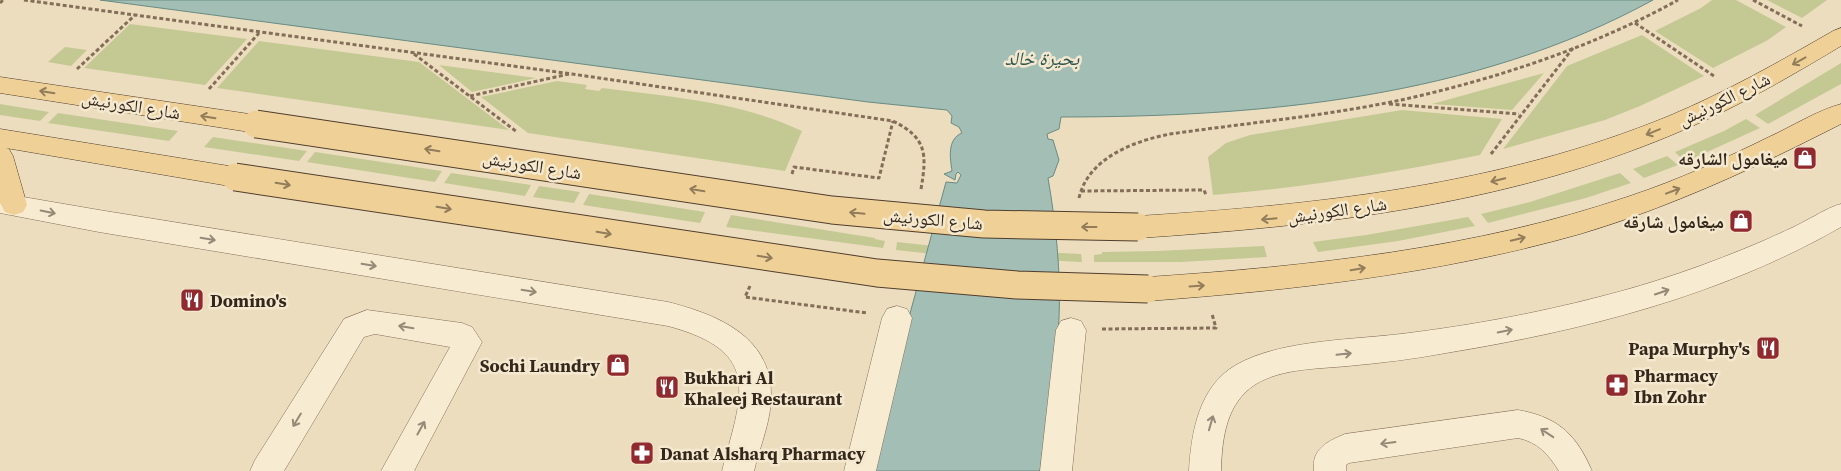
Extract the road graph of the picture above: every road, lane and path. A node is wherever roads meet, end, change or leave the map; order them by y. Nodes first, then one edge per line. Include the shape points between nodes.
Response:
1 (3, 0) edge
2 (24, 0) edge
3 (1678, 0) edge
4 (1752, 0) edge
5 (0, 3) edge
6 (135, 15) junction
7 (1634, 23) junction
8 (1802, 26) dead end
9 (260, 33) junction
10 (1841, 36) edge
11 (1573, 48) junction
12 (414, 54) junction
13 (77, 69) dead end
14 (572, 74) junction
15 (1714, 76) dead end
16 (0, 85) edge
17 (209, 89) dead end
18 (469, 96) junction
19 (1385, 104) junction
20 (1841, 113) edge
21 (1520, 114) junction
22 (893, 121) junction
23 (518, 133) dead end
24 (0, 138) edge
25 (0, 156) edge
26 (1486, 159) dead end
27 (794, 167) dead end
28 (1204, 190) dead end
29 (1080, 191) junction
30 (920, 196) dead end
31 (1079, 201) dead end
32 (7, 204) edge
33 (1835, 226) edge
34 (750, 286) dead end
35 (835, 308) dead end
36 (1212, 314) dead end
37 (896, 318) dead end
38 (1135, 329) dead end
39 (1071, 330) dead end
40 (266, 471) edge
41 (397, 471) edge
42 (738, 471) edge
43 (860, 471) edge
44 (1056, 471) edge
45 (1205, 471) edge
46 (1330, 471) edge
47 (1576, 471) edge

1 - 5 path
2 - 6 path
3 - 7 path
4 - 8 path
6 - 9 path
6 - 13 path
7 - 11 path
7 - 15 path
9 - 12 path
9 - 17 path
10 -> 16 main road, شارع الكورنيش, bridge via 1738,95 1694,116 1537,171 1348,210 1210,224 1138,227 984,224 832,210
11 - 19 path via 1488,78
11 - 21 path
12 - 14 path
12 - 18 path
14 - 18 path
14 - 22 path
18 - 23 path
19 - 21 path
19 - 29 path via 1173,134 1134,144 1104,161
24 -> 20 main road, bridge via 235,177 877,273 1017,285 1148,288 1327,274 1493,245 1569,226 1667,193
21 - 26 path
22 - 27 path via 879,178
22 - 30 path via 913,132 924,148 925,168
25 - 32 main road
28 - 29 path
29 - 31 path
32 -> 42 street via 692,320 715,329 734,344 749,362 755,377 756,393
45 -> 33 street via 1211,419 1224,394 1244,375 1267,364 1478,336 1572,318 1723,271
34 - 35 path via 744,297
36 - 38 path via 1216,328
37 - 43 street
39 - 44 street
41 -> 40 street via 466,346 462,336 375,322 354,328
47 -> 46 street via 1556,440 1531,425 1518,424 1344,449 1330,458

